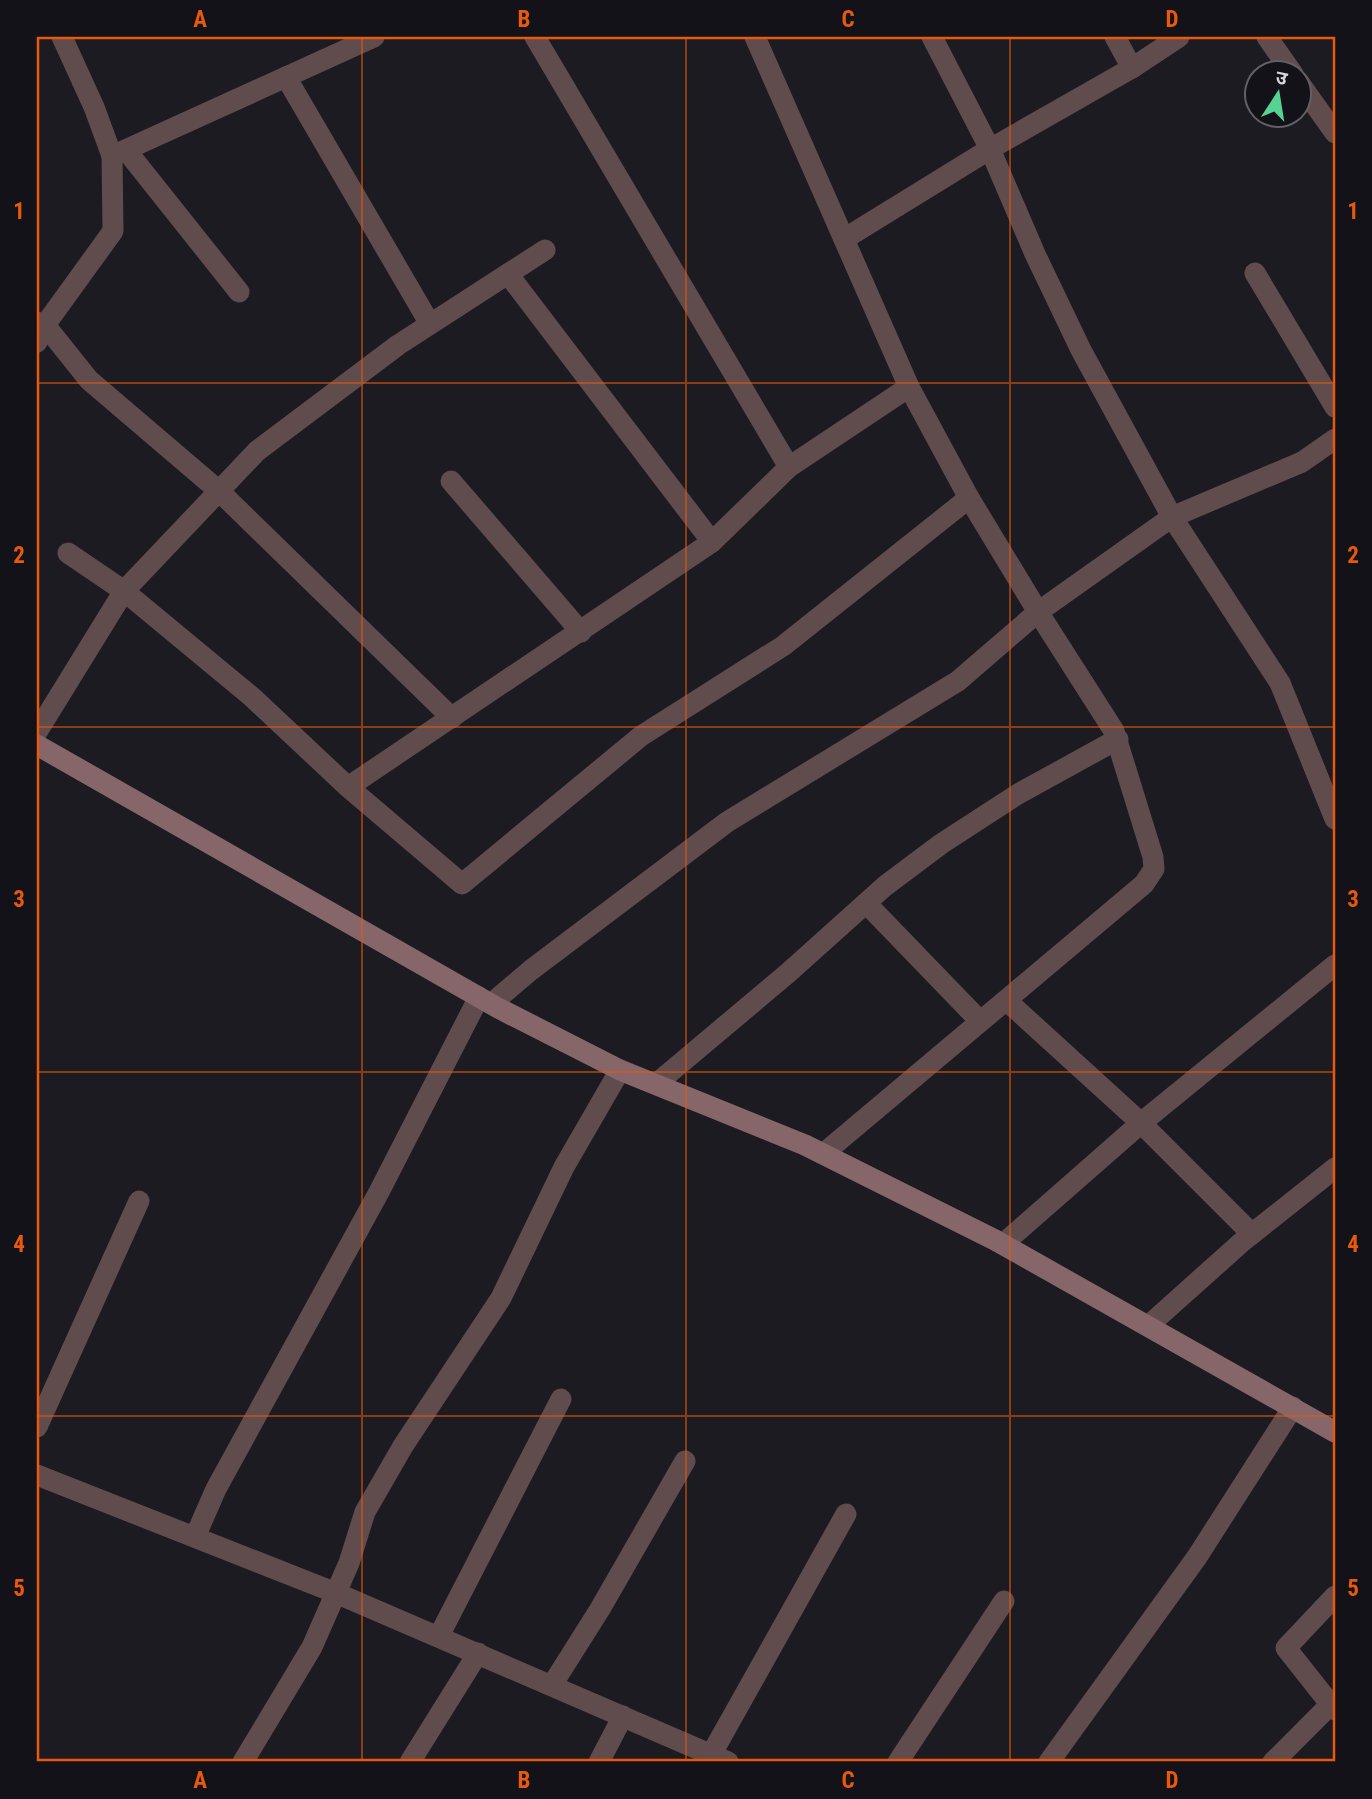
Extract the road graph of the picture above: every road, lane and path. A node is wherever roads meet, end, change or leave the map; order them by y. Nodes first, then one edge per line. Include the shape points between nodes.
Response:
1 (62, 37) edge
2 (374, 37) edge
3 (535, 37) edge
4 (755, 37) edge
5 (932, 37) edge
6 (1115, 37) edge
7 (1179, 37) edge
8 (1267, 37) edge
9 (1283, 60) edge
10 (1132, 68) junction
11 (286, 77) junction
12 (1312, 101) edge
13 (1335, 133) edge
14 (990, 149) junction
15 (119, 153) junction
16 (844, 239) junction
17 (545, 250) dead end
18 (1255, 273) dead end
19 (508, 274) junction
20 (239, 292) dead end
21 (430, 324) junction
22 (39, 330) edge
23 (909, 387) junction
24 (1335, 407) edge
25 (1335, 439) edge
26 (789, 467) junction
27 (451, 481) dead end
28 (219, 491) junction
29 (969, 498) junction
30 (1172, 517) junction
31 (712, 542) junction
32 (68, 553) dead end
33 (124, 591) junction
34 (1038, 612) junction
35 (581, 632) junction
36 (452, 718) junction
37 (37, 732) edge
38 (1118, 739) junction
39 (37, 744) edge
40 (348, 787) junction
41 (1335, 819) edge
42 (866, 902) junction
43 (1335, 965) edge
44 (485, 1000) junction
45 (1007, 1001) junction
46 (980, 1021) junction
47 (620, 1070) junction
48 (656, 1084) junction
49 (1141, 1123) junction
50 (823, 1154) junction
51 (1335, 1168) edge
52 (139, 1201) dead end
53 (1252, 1234) junction
54 (1003, 1244) junction
55 (1148, 1326) junction
56 (561, 1399) dead end
57 (1293, 1407) junction
58 (1331, 1425) edge
59 (37, 1427) edge
60 (685, 1461) dead end
61 (37, 1475) edge
62 (846, 1514) dead end
63 (195, 1537) junction
64 (336, 1593) junction
65 (1335, 1596) edge
66 (1004, 1601) dead end
67 (439, 1636) junction
68 (478, 1653) junction
69 (552, 1685) junction
70 (1333, 1708) edge
71 (624, 1716) junction
72 (720, 1759) edge
73 (243, 1762) edge
74 (410, 1762) edge
75 (599, 1762) edge
76 (898, 1762) edge
77 (1049, 1762) edge
78 (1273, 1762) edge

1 - 15 street
2 - 11 street
3 - 26 street
4 - 16 street
5 - 14 street
6 - 10 street
7 - 10 street
8 - 9 street
10 - 14 street
11 - 15 street
11 - 21 street
12 - 13 street
14 - 16 street
14 - 30 street via 1081,350
15 - 20 street
15 - 22 street via 113,231
16 - 23 street
17 - 19 street
18 - 24 street
19 - 21 street
19 - 31 street
21 - 28 street via 257,451
22 - 28 street via 89,380
23 - 26 street
23 - 29 street
25 - 30 street via 1302,462
26 - 31 street
27 - 35 street
28 - 33 street
28 - 36 street
29 - 34 street
29 - 40 street via 783,646 641,736 462,884
30 - 34 street
30 - 41 street via 1280,683
31 - 35 street
32 - 33 street
33 - 37 street
33 - 40 street via 252,697
34 - 38 street
34 - 44 street via 958,681 726,822
35 - 36 street
36 - 40 street
38 - 42 street via 941,844
38 - 45 street via 1154,869 1144,884
39 - 44 street
42 - 46 street
42 - 48 street
43 - 49 street
44 - 47 street
44 - 63 street via 216,1489
45 - 46 street
45 - 49 street
46 - 50 street
47 - 48 street
47 - 64 street via 564,1167 501,1298 365,1512
48 - 50 street
49 - 53 street
49 - 54 street
50 - 54 street
51 - 53 street
52 - 59 street
53 - 55 street
54 - 55 street
55 - 57 street
56 - 67 street
57 - 58 street
57 - 77 street via 1197,1557
60 - 69 street
61 - 63 street
62 - 72 street
63 - 64 street
64 - 67 street
64 - 73 street via 312,1647
65 - 70 street via 1286,1648
66 - 76 street
67 - 68 street
68 - 69 street
68 - 74 street
69 - 71 street
70 - 78 street
71 - 72 street
71 - 75 street

